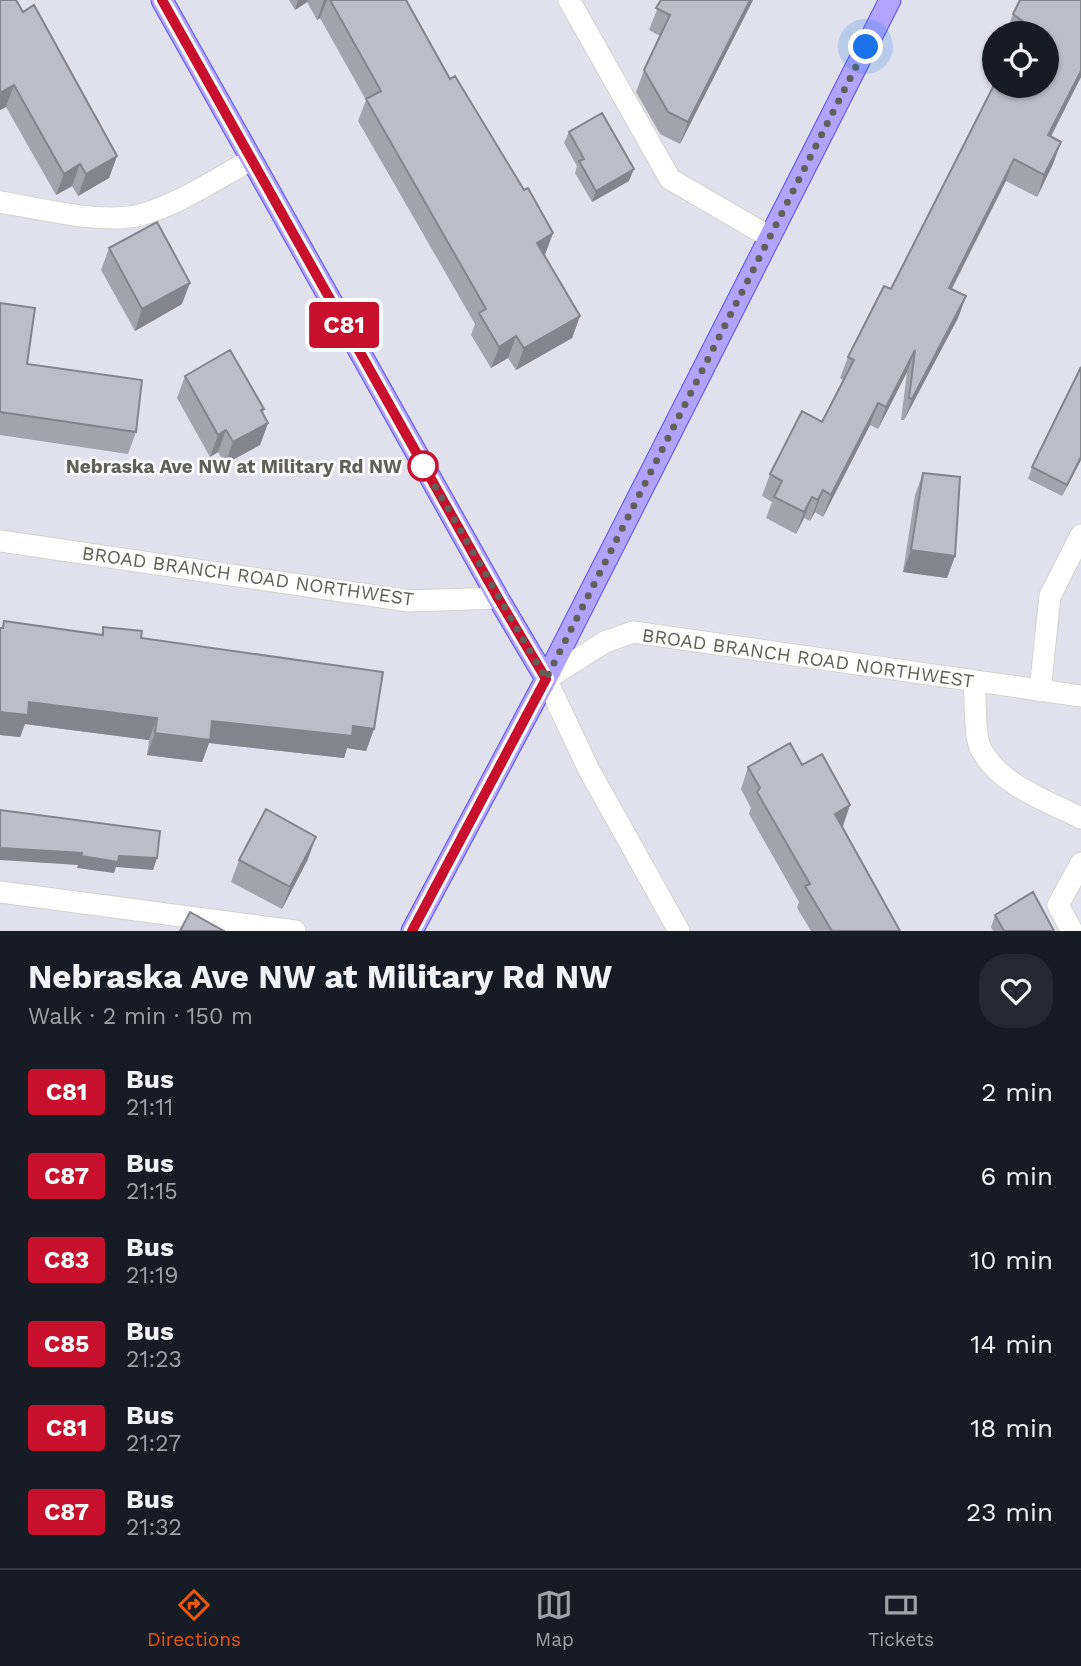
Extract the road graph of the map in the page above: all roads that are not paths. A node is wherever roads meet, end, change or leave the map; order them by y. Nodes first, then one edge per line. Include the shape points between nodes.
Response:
1 (162, 0) edge
2 (569, 0) edge
3 (890, 0) edge
4 (251, 159) junction
5 (0, 202) edge
6 (770, 237) junction
7 (1081, 535) edge
8 (0, 541) edge
9 (498, 598) junction
10 (546, 679) junction
11 (974, 682) junction
12 (1040, 691) junction
13 (1081, 696) edge
14 (1081, 818) edge
15 (1081, 863) edge
16 (0, 892) edge
17 (295, 931) edge
18 (412, 931) edge
19 (679, 931) edge
20 (1072, 931) edge

1 - 4 main road
2 - 6 street via 670,179
3 - 6 main road
4 - 5 street via 180,199 138,216 104,217
4 - 9 main road
6 - 10 main road
7 - 12 street via 1050,596
8 - 9 street, BROAD BRANCH ROAD NORTHWEST via 409,601
9 - 10 main road
10 - 11 street, BROAD BRANCH ROAD NORTHWEST via 605,642 633,632
10 - 18 main road
10 - 19 street via 589,770
11 - 12 street, BROAD BRANCH ROAD NORTHWEST
11 - 14 street via 980,746 998,769 1022,788
12 - 13 street, BROAD BRANCH ROAD NORTHWEST
15 - 20 street via 1058,905
16 - 17 street

